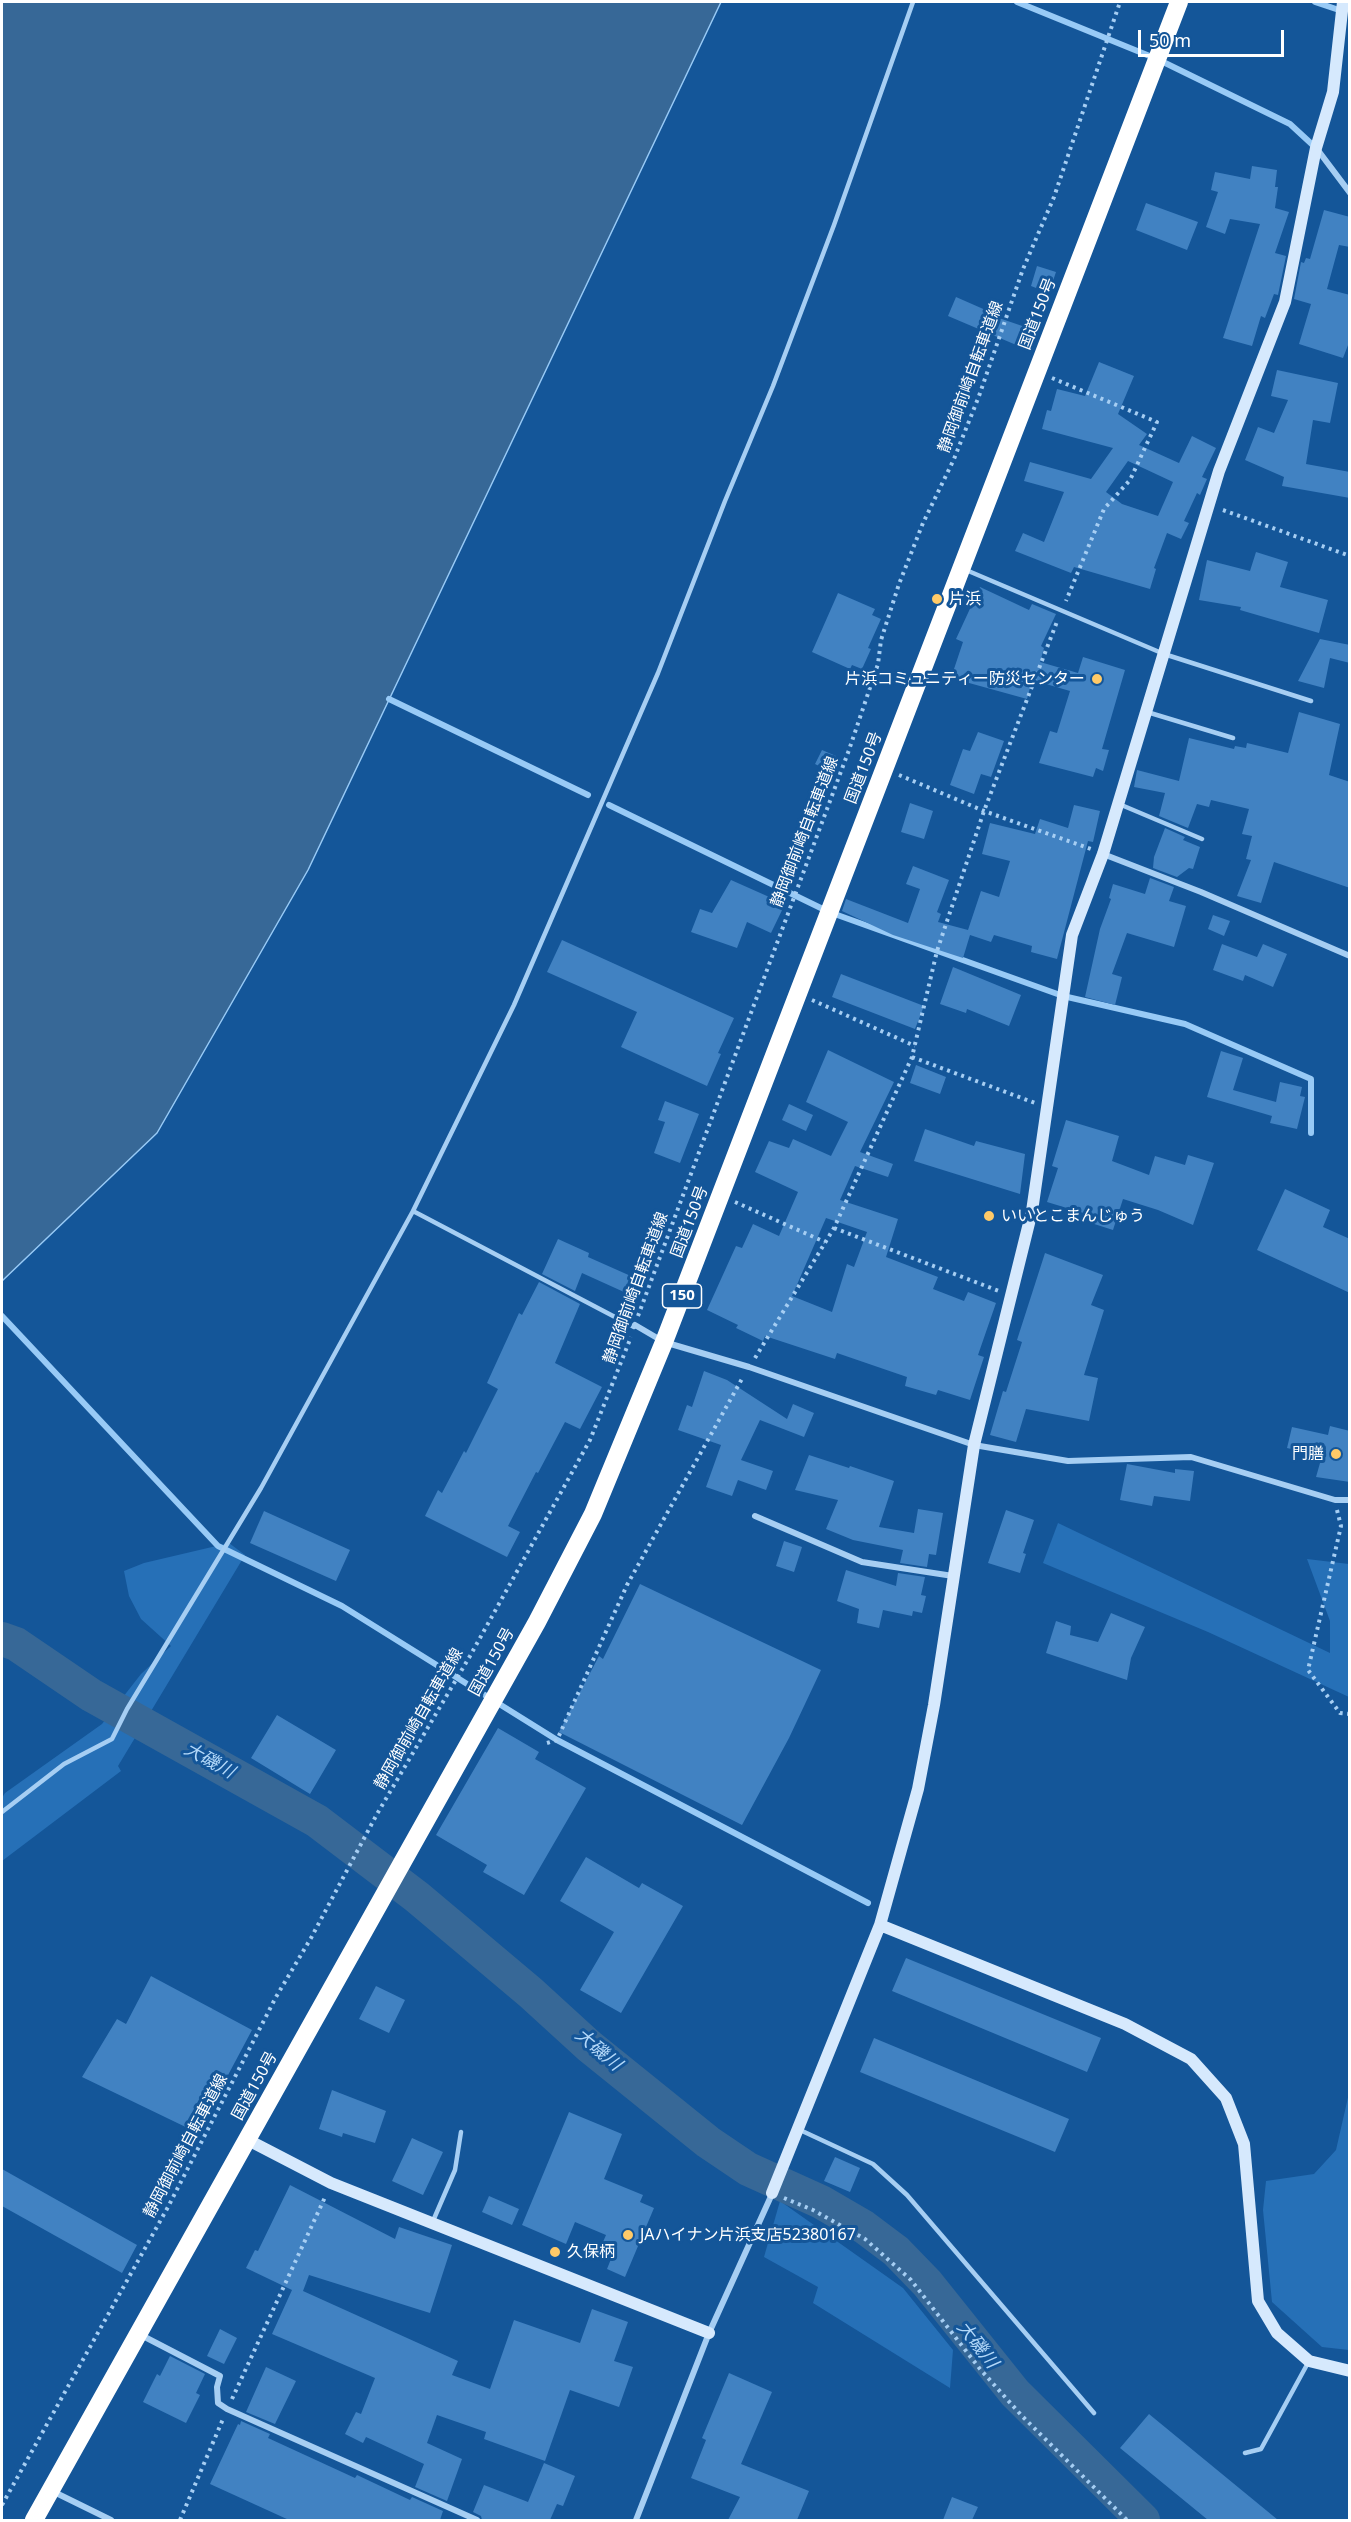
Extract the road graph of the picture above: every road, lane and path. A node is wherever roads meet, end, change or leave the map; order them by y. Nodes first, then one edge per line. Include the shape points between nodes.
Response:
1 (913, 2) edge
2 (1120, 2) edge
3 (1179, 2) edge
4 (1345, 8) edge
5 (1316, 148) junction
6 (1350, 193) edge
7 (1037, 372) junction
8 (1209, 505) junction
9 (1350, 556) edge
10 (962, 568) junction
11 (1061, 611) junction
12 (1164, 654) junction
13 (1311, 701) dead end
14 (1146, 712) junction
15 (1233, 738) dead end
16 (885, 768) junction
17 (1118, 804) junction
18 (984, 812) junction
19 (1202, 839) dead end
20 (1103, 854) junction
21 (1350, 956) edge
22 (798, 994) junction
23 (915, 1046) junction
24 (912, 1057) junction
25 (1047, 1108) junction
26 (721, 1195) junction
27 (412, 1210) junction
28 (834, 1228) junction
29 (825, 1242) junction
30 (1011, 1296) junction
31 (634, 1326) junction
32 (664, 1342) junction
33 (749, 1367) junction
34 (974, 1445) junction
35 (1335, 1500) junction
36 (1350, 1500) edge
37 (755, 1516) dead end
38 (954, 1576) junction
39 (1350, 1714) edge
40 (547, 1743) dead end
41 (2, 1812) edge
42 (880, 1925) junction
43 (797, 2129) junction
44 (461, 2132) dead end
45 (248, 2140) junction
46 (331, 2183) junction
47 (772, 2192) junction
48 (432, 2224) junction
49 (139, 2333) junction
50 (710, 2333) junction
51 (1309, 2361) junction
52 (1350, 2371) edge
53 (227, 2409) junction
54 (1094, 2413) dead end
55 (1245, 2453) dead end
56 (52, 2491) junction
57 (2, 2505) edge
58 (34, 2520) edge
59 (111, 2520) edge
60 (180, 2520) edge
61 (477, 2520) edge
62 (636, 2520) edge
63 (1126, 2520) edge

1 - 27 lane via 773,386 658,673 514,1005
2 - 31 path, 静岡御前崎自転車道線 via 1054,197 1023,269 979,396 899,584 849,750
3 - 7 highway, 国道150号 / 150
4 - 5 street via 1333,92
5 - 6 street
5 - 8 street via 1285,302
7 - 10 highway, 国道150号 / 150
7 - 11 path via 1157,422 1130,480 1104,509
8 - 9 path
8 - 12 street
10 - 11 lane
10 - 16 highway, 国道150号 / 150
11 - 12 lane
11 - 18 path
12 - 13 lane
12 - 14 street
14 - 15 lane
14 - 17 street
16 - 18 path
16 - 22 highway, 国道150号 / 150
17 - 19 lane
17 - 20 street
18 - 20 path
18 - 23 path via 937,951
20 - 21 street
20 - 25 street via 1072,935
22 - 23 path
22 - 26 highway, 国道150号 / 150
23 - 24 path
24 - 25 path
24 - 28 path
25 - 30 street via 1032,1211
26 - 29 path
26 - 32 highway, 国道150号 / 150
27 - 31 lane
27 - 41 lane via 261,1488 112,1739 64,1764
28 - 29 path
28 - 30 path
29 - 33 path
30 - 34 street
31 - 32 street
31 - 57 path, 静岡御前崎自転車道線 via 590,1440 462,1671 377,1814 168,2207
32 - 33 street
32 - 45 highway, 国道150号 / 150 via 593,1514 537,1622
33 - 34 street
33 - 40 path via 627,1585 557,1740
34 - 35 street via 1068,1461 1191,1457
34 - 38 street
35 - 36 street
35 - 39 path via 1341,1526 1308,1670 1340,1713
37 - 38 street via 862,1562
38 - 42 street via 918,1788
42 - 43 street
42 - 51 street via 1125,2024 1191,2059 1226,2098 1244,2144 1258,2301 1276,2332
43 - 47 street
43 - 54 lane via 873,2164 907,2194
44 - 48 lane via 455,2170
45 - 46 street
45 - 49 highway, 国道150号 / 150
46 - 48 street
46 - 53 path
47 - 50 street
47 - 63 path via 865,2239 911,2280 1022,2416
48 - 50 street
49 - 53 street via 220,2376 218,2403
49 - 56 highway, 国道150号 / 150
50 - 62 street
51 - 52 street
51 - 55 lane via 1262,2449
53 - 60 path
53 - 61 street
56 - 58 highway, 国道150号 / 150
56 - 59 street

